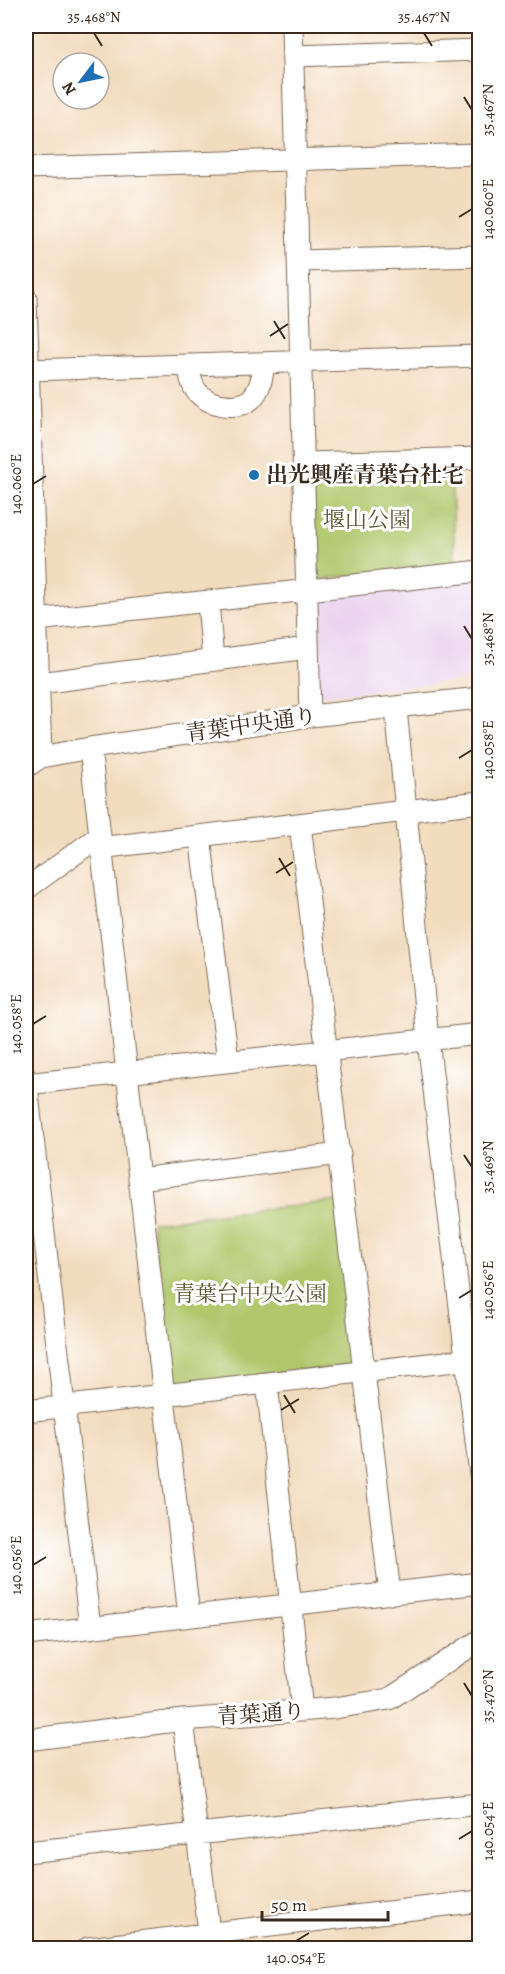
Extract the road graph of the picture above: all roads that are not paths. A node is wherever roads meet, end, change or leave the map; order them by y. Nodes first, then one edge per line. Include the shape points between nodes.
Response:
1 (292, 26) edge
2 (480, 50) edge
3 (293, 56) junction
4 (480, 154) edge
5 (296, 160) junction
6 (26, 168) edge
7 (480, 256) edge
8 (298, 261) junction
9 (26, 298) edge
10 (480, 356) edge
11 (301, 363) junction
12 (264, 364) junction
13 (189, 366) junction
14 (28, 370) junction
15 (480, 458) edge
16 (305, 463) junction
17 (29, 474) edge
18 (480, 571) edge
19 (307, 591) junction
20 (208, 602) junction
21 (37, 620) junction
22 (308, 648) junction
23 (213, 660) junction
24 (39, 683) junction
25 (480, 698) edge
26 (396, 708) junction
27 (310, 716) junction
28 (90, 748) junction
29 (33, 762) edge
30 (480, 802) edge
31 (407, 811) junction
32 (300, 824) junction
33 (200, 836) junction
34 (99, 842) junction
35 (26, 889) edge
36 (480, 1034) edge
37 (428, 1040) junction
38 (328, 1051) junction
39 (228, 1061) junction
40 (127, 1072) junction
41 (26, 1078) edge
42 (26, 1084) edge
43 (340, 1154) junction
44 (139, 1179) junction
45 (473, 1359) edge
46 (364, 1372) junction
47 (267, 1383) junction
48 (164, 1395) junction
49 (65, 1407) junction
50 (26, 1411) edge
51 (479, 1468) edge
52 (480, 1583) edge
53 (390, 1594) junction
54 (291, 1605) junction
55 (189, 1616) junction
56 (90, 1628) junction
57 (26, 1635) edge
58 (480, 1640) edge
59 (302, 1711) junction
60 (183, 1720) junction
61 (26, 1740) edge
62 (480, 1804) edge
63 (197, 1834) junction
64 (26, 1852) edge
65 (480, 1901) edge
66 (210, 1941) edge
67 (88, 1948) edge

1 - 3 street
2 - 3 street
3 - 5 street
4 - 5 street
5 - 6 street
5 - 8 street
7 - 8 street
8 - 11 street
9 - 14 street
10 - 11 street
11 - 12 street
11 - 16 street
12 - 13 street
12 - 13 street via 261,385 249,400 230,406 198,393
13 - 14 street
14 - 17 street
15 - 16 street
16 - 19 street
17 - 21 street
18 - 19 street
19 - 20 street
19 - 22 street
20 - 21 street
20 - 23 street
21 - 24 street
22 - 23 street
22 - 27 street
23 - 24 street
24 - 29 street
25 - 26 street, 青葉中央通り
26 - 27 street, 青葉中央通り
26 - 31 street
27 - 28 street, 青葉中央通り
28 - 29 street, 青葉中央通り
28 - 34 street
30 - 31 street
31 - 32 street
31 - 37 street
32 - 33 street
32 - 38 street
33 - 34 street
33 - 39 street
34 - 35 street
34 - 40 street
36 - 37 street
37 - 38 street
37 - 45 street
38 - 39 street
38 - 43 street
39 - 40 street
40 - 42 street
40 - 44 street
41 - 42 street
42 - 49 street
43 - 44 street
43 - 46 street
44 - 48 street
45 - 46 street
45 - 51 street
46 - 47 street
46 - 53 street
47 - 48 street
47 - 54 street
48 - 49 street
48 - 55 street
49 - 50 street
49 - 56 street
52 - 53 street
53 - 54 street
54 - 55 street
54 - 59 street
55 - 56 street
56 - 57 street
58 - 59 street, 青葉通り via 389,1699
59 - 60 street, 青葉通り
60 - 61 street, 青葉通り
60 - 63 street
62 - 63 street
63 - 64 street
63 - 66 street
65 - 66 street
66 - 67 street

